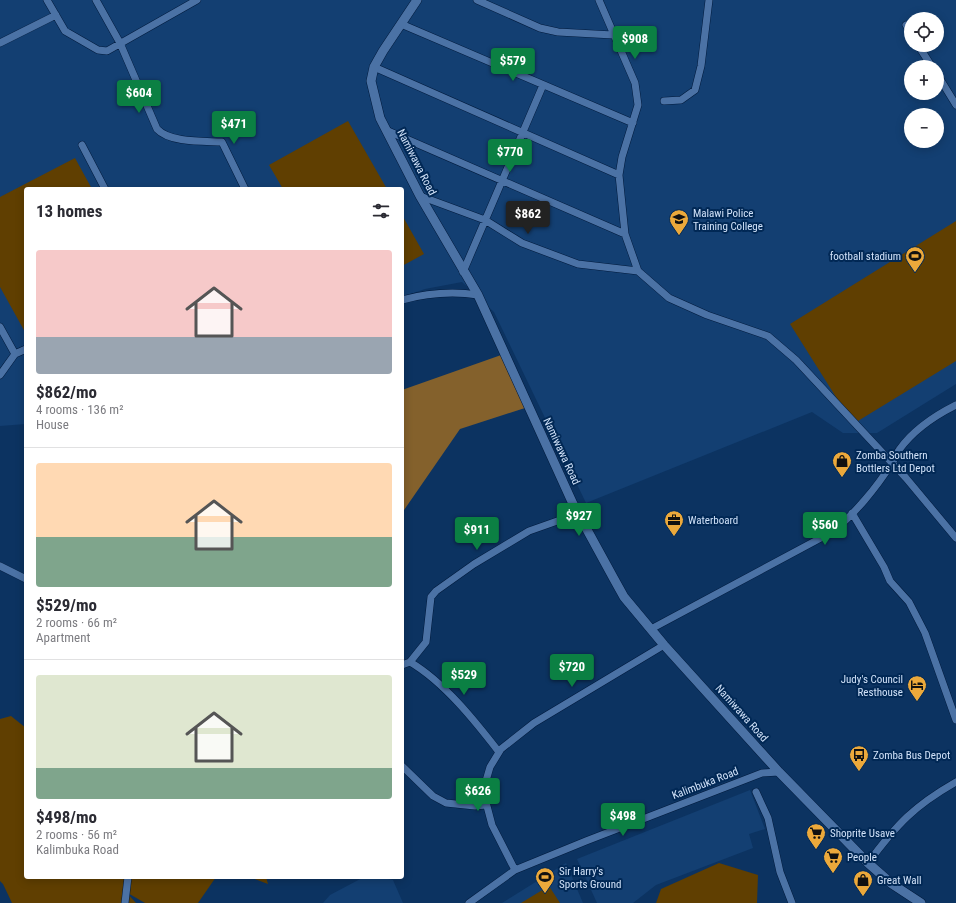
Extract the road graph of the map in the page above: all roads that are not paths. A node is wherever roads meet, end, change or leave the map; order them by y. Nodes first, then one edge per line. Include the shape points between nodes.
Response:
1 (47, 0) edge
2 (96, 0) edge
3 (197, 0) edge
4 (417, 0) edge
5 (477, 0) edge
6 (599, 0) edge
7 (709, 0) edge
8 (56, 15) junction
9 (400, 24) junction
10 (613, 34) junction
11 (0, 43) edge
12 (120, 43) junction
13 (374, 67) junction
14 (543, 85) junction
15 (944, 85) edge
16 (664, 101) dead end
17 (956, 104) edge
18 (633, 123) junction
19 (388, 130) junction
20 (523, 132) junction
21 (82, 145) dead end
22 (619, 175) junction
23 (502, 180) junction
24 (104, 187) edge
25 (243, 187) edge
26 (420, 196) junction
27 (485, 220) junction
28 (625, 234) junction
29 (638, 271) junction
30 (463, 272) junction
31 (478, 295) junction
32 (404, 300) edge
33 (0, 327) edge
34 (24, 350) edge
35 (15, 354) junction
36 (0, 375) edge
37 (956, 405) edge
38 (892, 463) junction
39 (852, 513) junction
40 (580, 516) junction
41 (956, 538) edge
42 (0, 566) edge
43 (24, 578) edge
44 (651, 629) junction
45 (664, 645) junction
46 (410, 662) junction
47 (404, 664) edge
48 (956, 720) edge
49 (499, 752) junction
50 (404, 768) edge
51 (779, 772) junction
52 (956, 782) edge
53 (756, 792) dead end
54 (486, 805) junction
55 (868, 863) junction
56 (515, 870) junction
57 (128, 879) edge
58 (125, 903) edge
59 (469, 903) edge
60 (792, 903) edge
61 (921, 903) edge

1 - 8 street
2 - 12 street
3 - 12 street
4 - 9 street
5 - 10 street via 540,28 558,32
6 - 10 street
7 - 16 street via 701,66 695,90 681,100
8 - 11 street
8 - 12 street via 65,32 98,50 107,51
9 - 13 street
9 - 14 street
10 - 18 street via 636,83 638,106
12 - 25 street via 157,129 165,136 184,140 222,142
13 - 19 street, Namiwawa Road via 371,81 380,118
13 - 20 street
14 - 18 street
14 - 20 street
15 - 17 street
18 - 22 street
19 - 23 street
19 - 26 street, Namiwawa Road
20 - 22 street
20 - 23 street
21 - 24 street
22 - 28 street
23 - 27 street
23 - 28 street
26 - 27 street
26 - 30 street, Namiwawa Road
27 - 29 street via 522,243 578,264
27 - 30 street
28 - 29 street
29 - 38 street via 669,298 707,315 768,336 796,360
30 - 31 street, Namiwawa Road
31 - 32 street via 442,292
31 - 40 street, Namiwawa Road
33 - 35 street
34 - 35 street
35 - 36 street
37 - 38 street via 931,418 912,434 898,450
38 - 39 street
38 - 41 street
39 - 44 street via 832,532
39 - 48 street via 890,581 909,602 922,627
40 - 44 street, Namiwawa Road via 624,597
40 - 46 street via 529,531 436,590 430,597 426,642
42 - 43 street
44 - 45 street, Namiwawa Road
45 - 49 street via 534,723
45 - 51 street, Namiwawa Road
46 - 47 street
46 - 49 street via 423,670 460,706
49 - 54 street via 490,766 484,786
50 - 54 street via 433,796 446,803
51 - 55 street, Namiwawa Road
51 - 56 street, Kalimbuka Road via 762,773
52 - 55 street via 911,811
53 - 60 street via 768,818 780,872
54 - 56 street via 496,835
55 - 61 street, Namiwawa Road via 892,884
56 - 59 street, Kalimbuka Road
57 - 58 street

